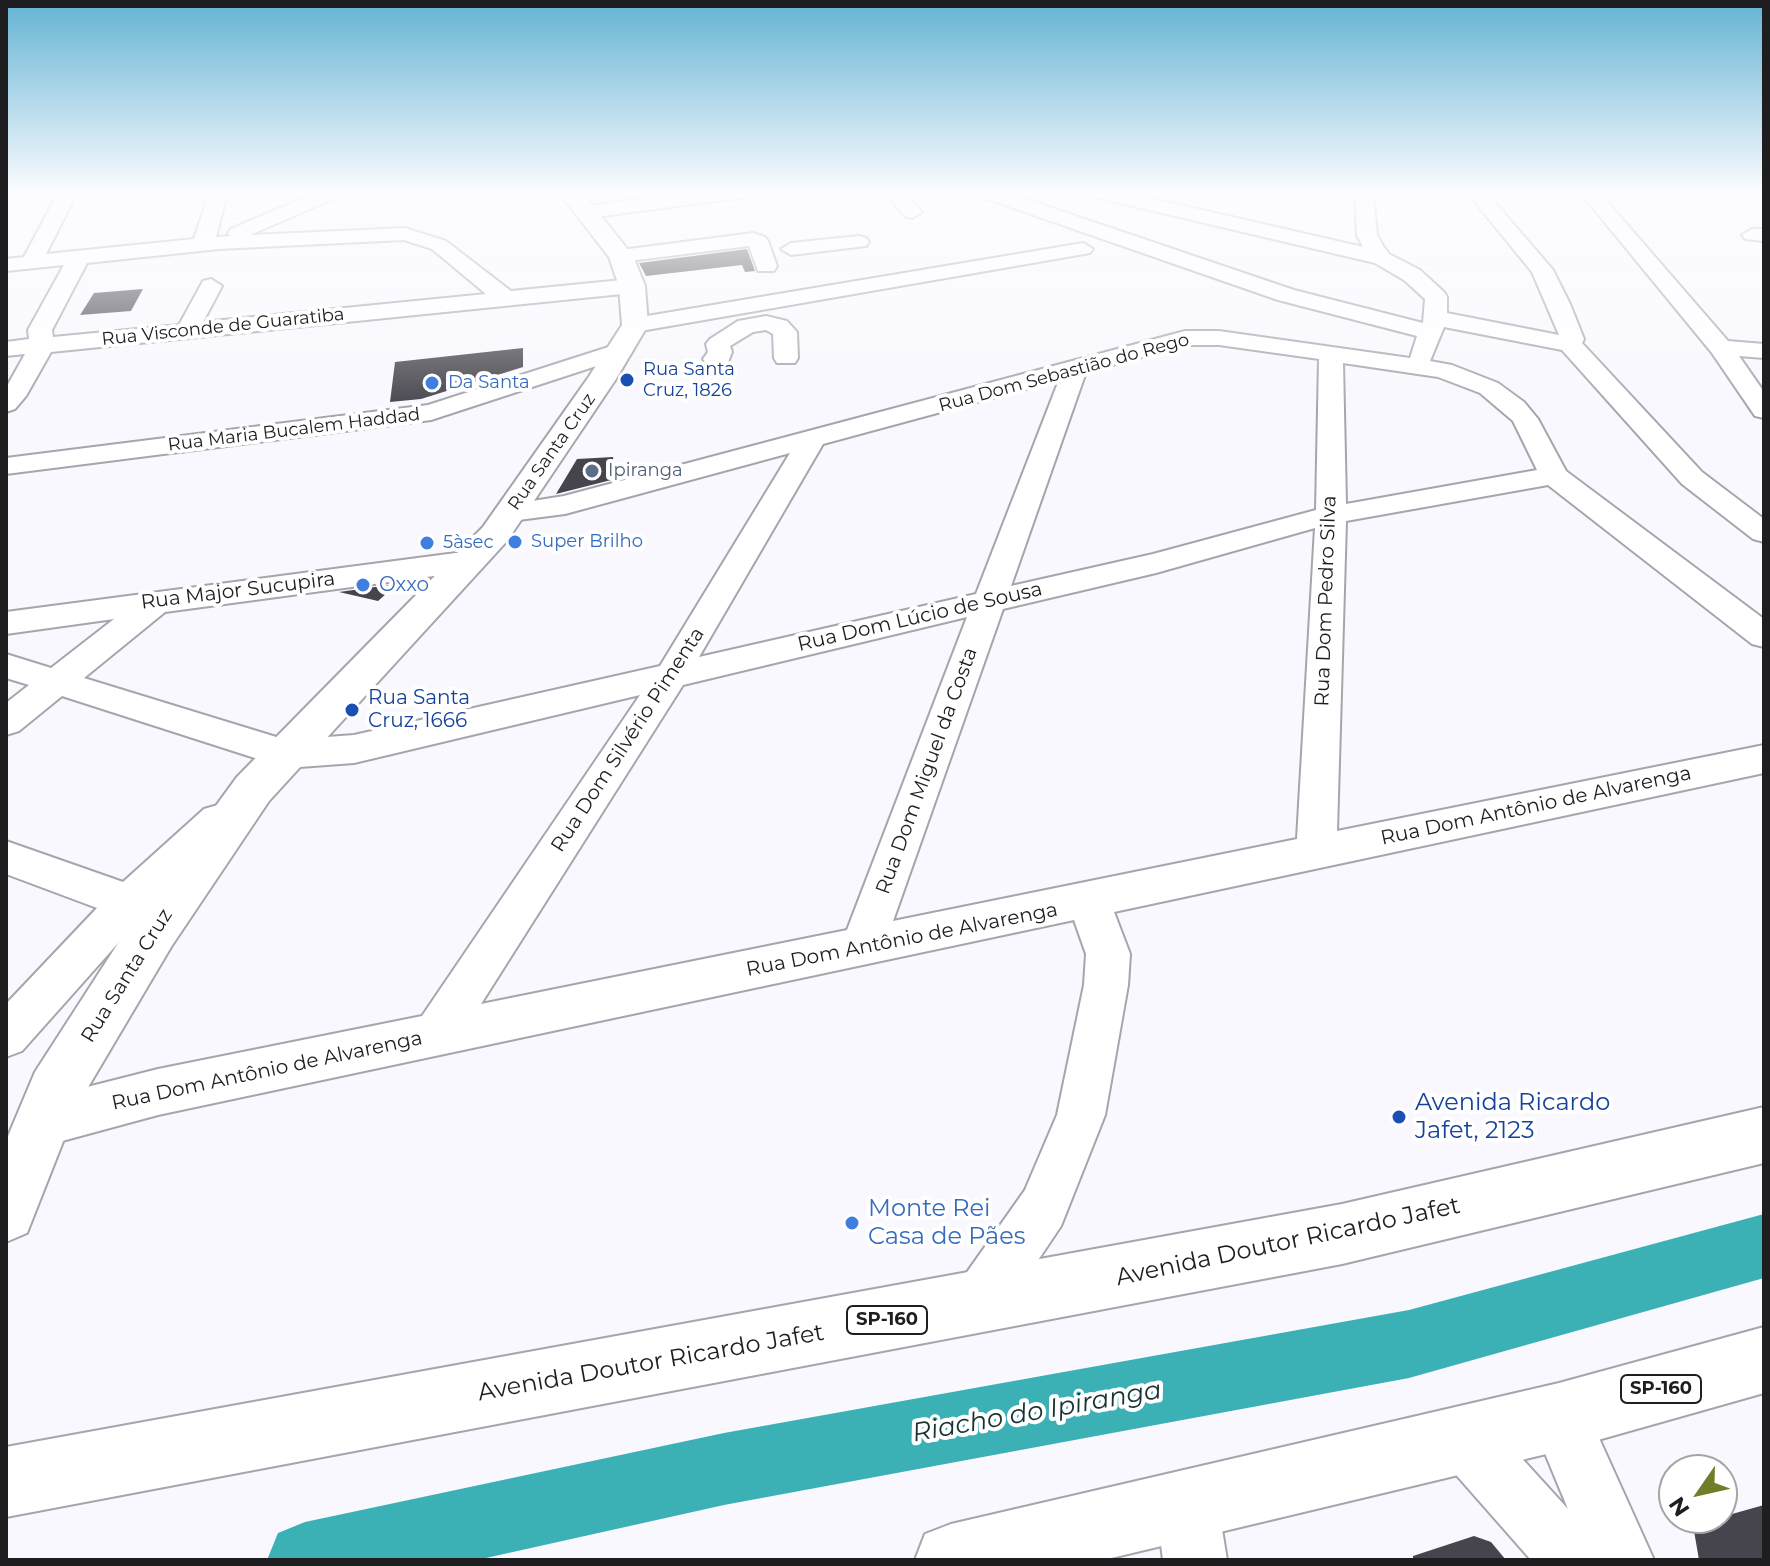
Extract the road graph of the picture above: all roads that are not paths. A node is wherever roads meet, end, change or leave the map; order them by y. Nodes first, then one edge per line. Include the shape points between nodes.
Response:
1 (76, 264) edge
2 (463, 264) edge
3 (624, 264) edge
4 (822, 264) edge
5 (837, 264) edge
6 (894, 264) edge
7 (1196, 264) edge
8 (1392, 264) edge
9 (1537, 264) edge
10 (1650, 264) edge
11 (832, 269) junction
12 (211, 286) dead end
13 (632, 286) junction
14 (505, 298) junction
15 (1433, 325) junction
16 (187, 331) junction
17 (628, 338) junction
18 (1570, 344) junction
19 (42, 346) junction
20 (1721, 348) junction
21 (6, 349) edge
22 (1764, 351) edge
23 (1331, 352) junction
24 (786, 358) dead end
25 (717, 362) dead end
26 (1417, 366) junction
27 (1075, 369) junction
28 (6, 404) edge
29 (1764, 410) edge
30 (811, 441) junction
31 (6, 466) edge
32 (1554, 476) junction
33 (511, 512) junction
34 (1331, 515) junction
35 (1764, 533) edge
36 (471, 561) junction
37 (989, 600) junction
38 (158, 601) junction
39 (6, 623) edge
40 (1764, 636) edge
41 (6, 666) edge
42 (671, 676) junction
43 (57, 682) junction
44 (6, 722) edge
45 (286, 754) junction
46 (1764, 759) edge
47 (253, 789) junction
48 (1316, 851) junction
49 (6, 857) edge
50 (129, 902) junction
51 (1089, 902) junction
52 (862, 948) junction
53 (436, 1034) junction
54 (6, 1036) edge
55 (1764, 1135) edge
56 (22, 1169) edge
57 (977, 1304) junction
58 (1764, 1360) edge
59 (1559, 1417) junction
60 (1465, 1440) junction
61 (6, 1482) edge
62 (1191, 1533) edge
63 (951, 1560) edge
64 (1573, 1560) edge
65 (1622, 1560) edge

1 - 19 street via 40,330
2 - 14 street
3 - 13 main road
4 - 11 street
5 - 11 street
6 - 11 street
7 - 15 street via 1286,295
8 - 15 street via 1436,297
9 - 18 street via 1559,304
10 - 20 street
11 - 17 street, Rua Maria Bucalem Haddad
12 - 16 street
13 - 14 street, Rua Visconde de Guaratiba
13 - 17 main road
14 - 16 street, Rua Visconde de Guaratiba
15 - 18 street
15 - 26 street
16 - 19 street, Rua Visconde de Guaratiba
17 - 31 street, Rua Maria Bucalem Haddad via 459,405 418,414
17 - 33 main road, Rua Santa Cruz
18 - 35 street via 1692,478
19 - 21 street, Rua Visconde de Guaratiba
19 - 28 street
20 - 22 street
20 - 29 street
23 - 26 street, Rua Dom Sebastião do Rego
23 - 27 street, Rua Dom Sebastião do Rego via 1185,338
23 - 34 street, Rua Dom Pedro Silva
24 - 25 street via 785,332 766,323 746,326 718,344
26 - 32 street, Rua Dom Sebastião do Rego via 1470,379 1503,397 1525,419
27 - 30 street, Rua Dom Sebastião do Rego
27 - 37 street, Rua Dom Miguel da Costa
30 - 33 street, Rua Dom Sebastião do Rego via 565,505
30 - 42 street, Rua Dom Silvério Pimenta
32 - 34 street, Rua Dom Lúcio de Sousa
32 - 40 street, Rua Dom Sebastião do Rego
33 - 36 main road, Rua Santa Cruz
34 - 37 street, Rua Dom Lúcio de Sousa via 1156,563
34 - 48 street, Rua Dom Pedro Silva
36 - 38 street, Rua Major Sucupira
36 - 45 main road, Rua Santa Cruz
37 - 42 street, Rua Dom Lúcio de Sousa
37 - 52 street, Rua Dom Miguel da Costa
38 - 39 street, Rua Major Sucupira
38 - 43 street
41 - 43 street
42 - 45 street, Rua Dom Lúcio de Sousa via 375,745
42 - 53 street, Rua Dom Silvério Pimenta
43 - 44 street
43 - 45 street
45 - 47 main road, Rua Santa Cruz
46 - 48 street, Rua Dom Antônio de Alvarenga
47 - 50 street, Rua Santa Cruz
47 - 56 main road, Rua Santa Cruz via 153,932 55,1091
48 - 51 street, Rua Dom Antônio de Alvarenga
49 - 50 street
50 - 54 street, Rua Santa Cruz
51 - 52 street, Rua Dom Antônio de Alvarenga
51 - 57 street via 1108,954 1081,1115 1043,1208
52 - 53 street, Rua Dom Antônio de Alvarenga
53 - 56 street, Rua Dom Antônio de Alvarenga via 158,1092
55 - 57 main road, Avenida Doutor Ricardo Jafet / SP-160 via 1342,1234
57 - 61 main road, Avenida Doutor Ricardo Jafet / SP-160
58 - 59 main road, SP-160
59 - 60 main road, SP-160
59 - 65 street
60 - 62 main road, SP-160
60 - 64 street
62 - 63 main road, SP-160

